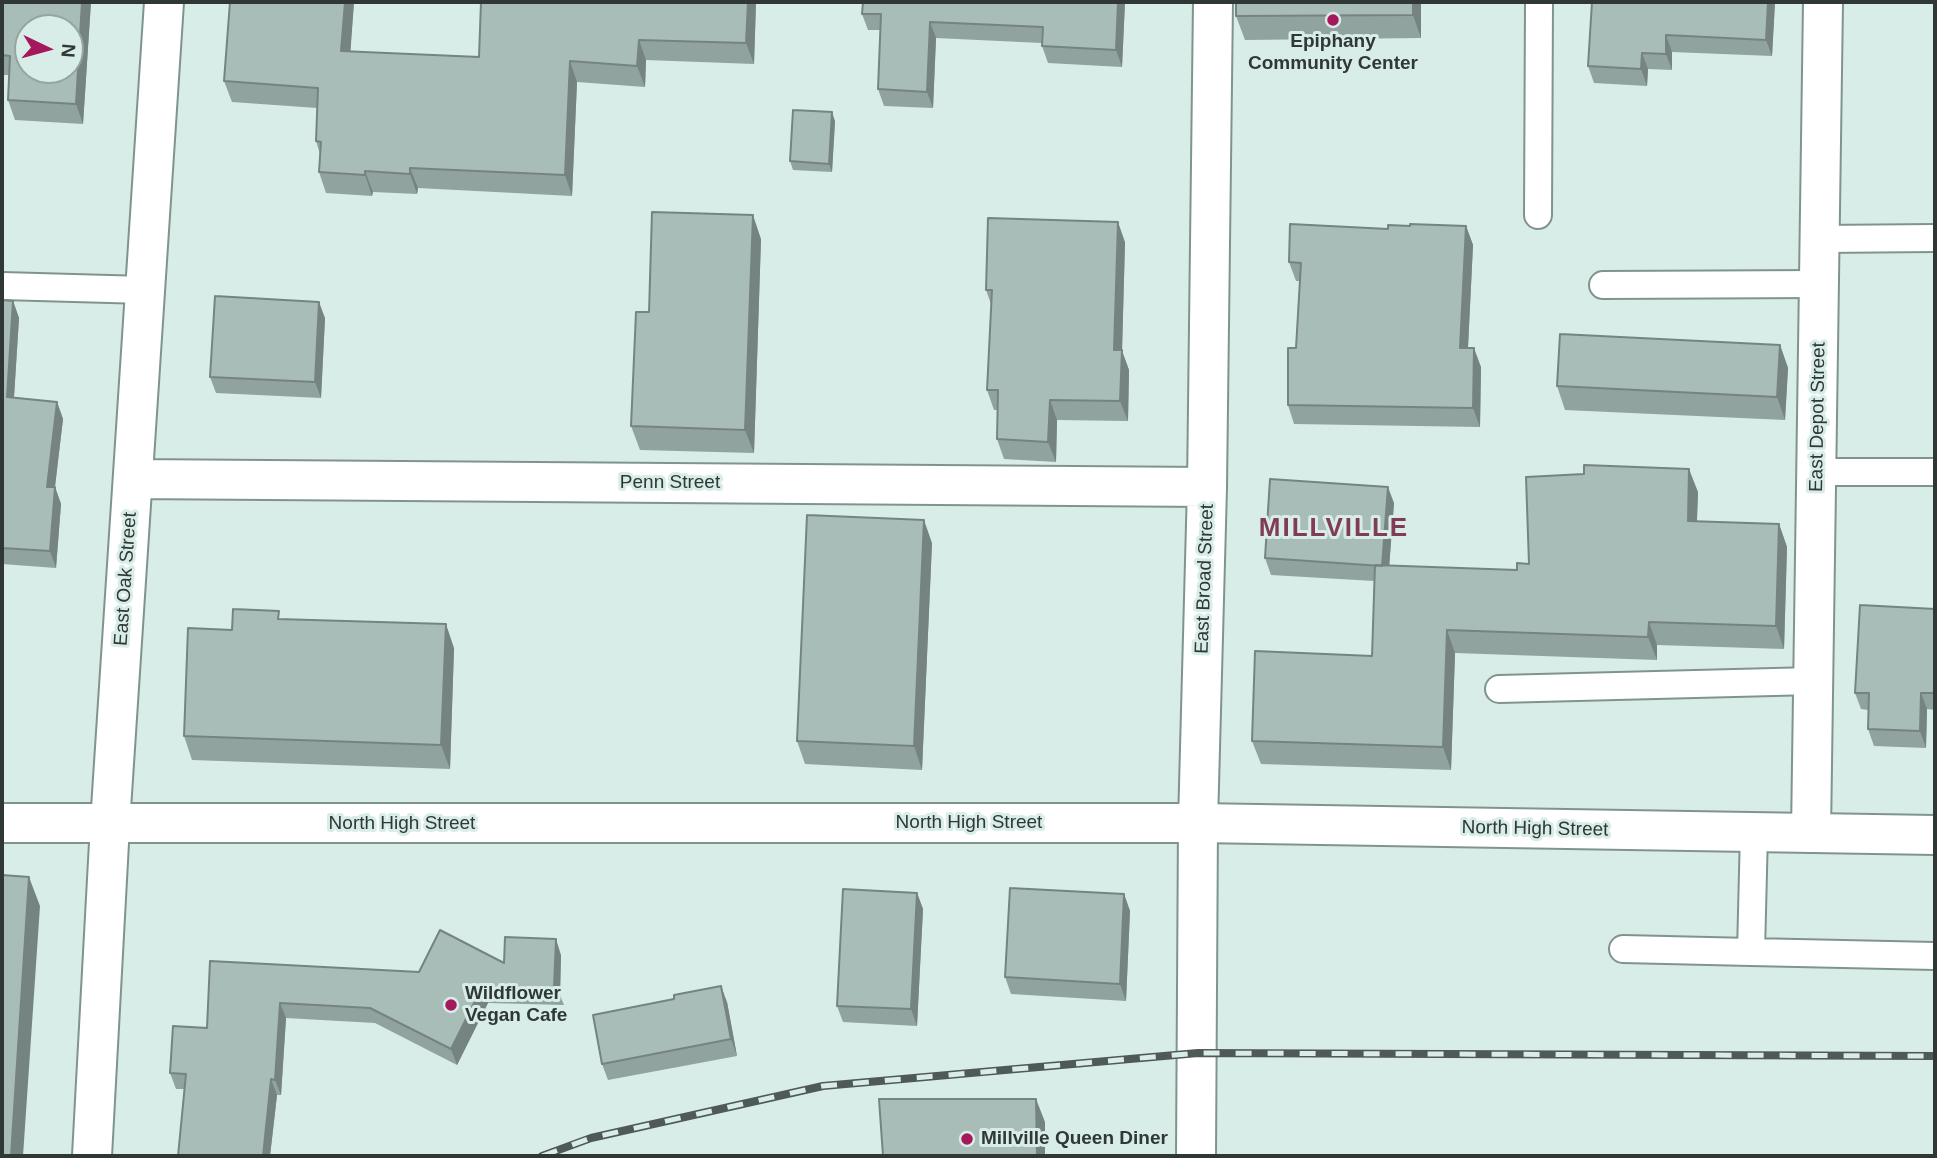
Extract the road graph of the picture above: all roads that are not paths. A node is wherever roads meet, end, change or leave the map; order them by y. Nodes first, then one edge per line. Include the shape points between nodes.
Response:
1 (164, 2) edge
2 (1213, 2) edge
3 (1539, 2) edge
4 (1823, 2) edge
5 (1538, 215) dead end
6 (1935, 238) edge
7 (1820, 239) junction
8 (1819, 284) junction
9 (1603, 285) dead end
10 (2, 286) edge
11 (145, 290) junction
12 (1818, 472) junction
13 (1935, 472) edge
14 (133, 479) junction
15 (1207, 487) junction
16 (1813, 681) junction
17 (1499, 689) dead end
18 (2, 823) edge
19 (1198, 823) junction
20 (110, 824) junction
21 (1754, 832) junction
22 (1811, 833) junction
23 (1935, 835) edge
24 (1623, 949) dead end
25 (1751, 952) junction
26 (1935, 956) edge
27 (92, 1156) edge
28 (1196, 1156) edge

1 - 11 street, East Oak Street
2 - 15 street, East Broad Street
3 - 5 lane
4 - 7 street, East Depot Street
6 - 7 lane
7 - 8 street, East Depot Street
8 - 9 lane
8 - 12 street, East Depot Street
10 - 11 lane
11 - 14 street, East Oak Street
12 - 13 lane
12 - 16 street, East Depot Street
14 - 15 street, Penn Street
14 - 20 street, East Oak Street
15 - 19 street, East Broad Street
16 - 17 lane
16 - 22 street, East Depot Street
18 - 20 street, North High Street
19 - 20 street, North High Street
19 - 21 street, North High Street
19 - 28 street, East Broad Street
20 - 27 street, East Oak Street
21 - 22 street, North High Street
21 - 25 lane
22 - 23 street, North High Street
24 - 25 lane
25 - 26 lane

